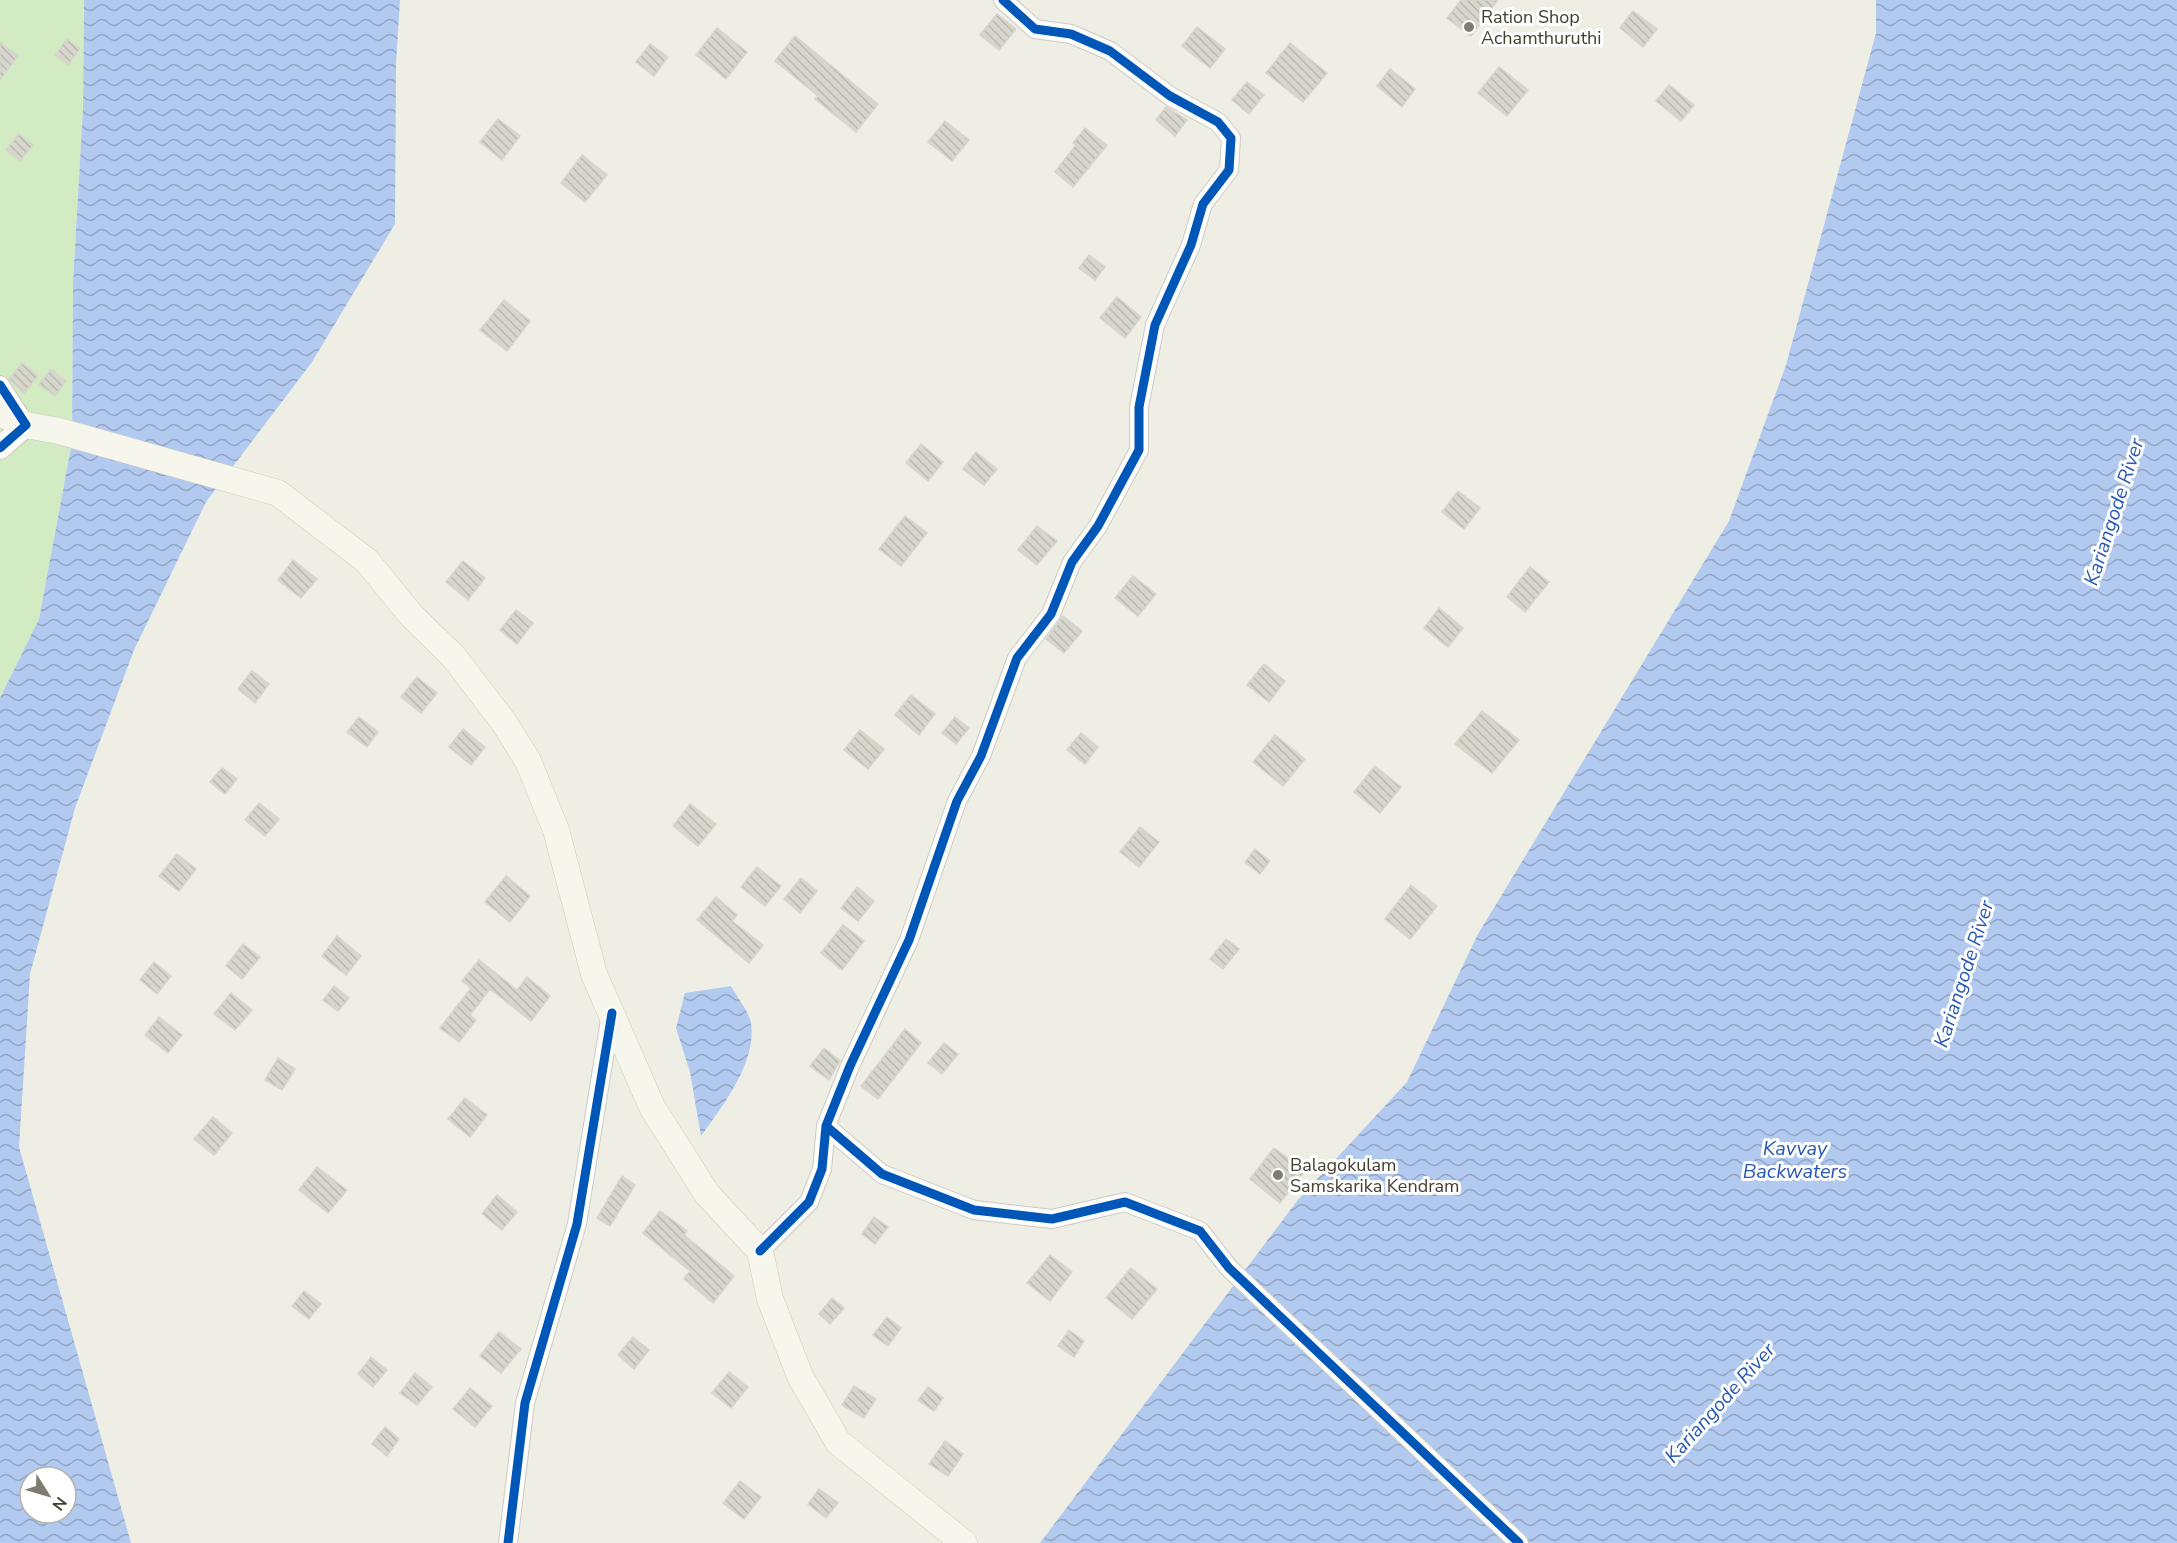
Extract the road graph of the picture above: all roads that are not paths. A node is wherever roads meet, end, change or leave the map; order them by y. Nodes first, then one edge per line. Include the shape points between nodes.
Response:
1 (1003, 0) edge
2 (0, 385) edge
3 (0, 413) edge
4 (26, 425) junction
5 (0, 448) edge
6 (612, 1013) junction
7 (826, 1126) junction
8 (760, 1251) junction
9 (508, 1543) edge
10 (964, 1543) edge
11 (1519, 1543) edge

1 - 7 street via 1035,29 1071,34 1110,51 1170,96 1218,122 1231,138 1229,170 1203,204 1191,245 1155,325 1139,407 1139,450 1098,526 1072,562 1051,614 1017,658 981,756 957,801 909,940
2 - 4 street
3 - 4 main road
4 - 5 street
4 - 6 main road via 278,493 367,561 411,615 453,656 528,761 556,830 594,974
6 - 8 main road via 658,1117 707,1194
6 - 9 street via 577,1224 525,1403
7 - 8 street via 822,1169 809,1202
7 - 11 street via 882,1174 974,1210 1052,1219 1125,1202 1200,1232 1229,1268
8 - 10 main road via 770,1299 800,1376 838,1442

